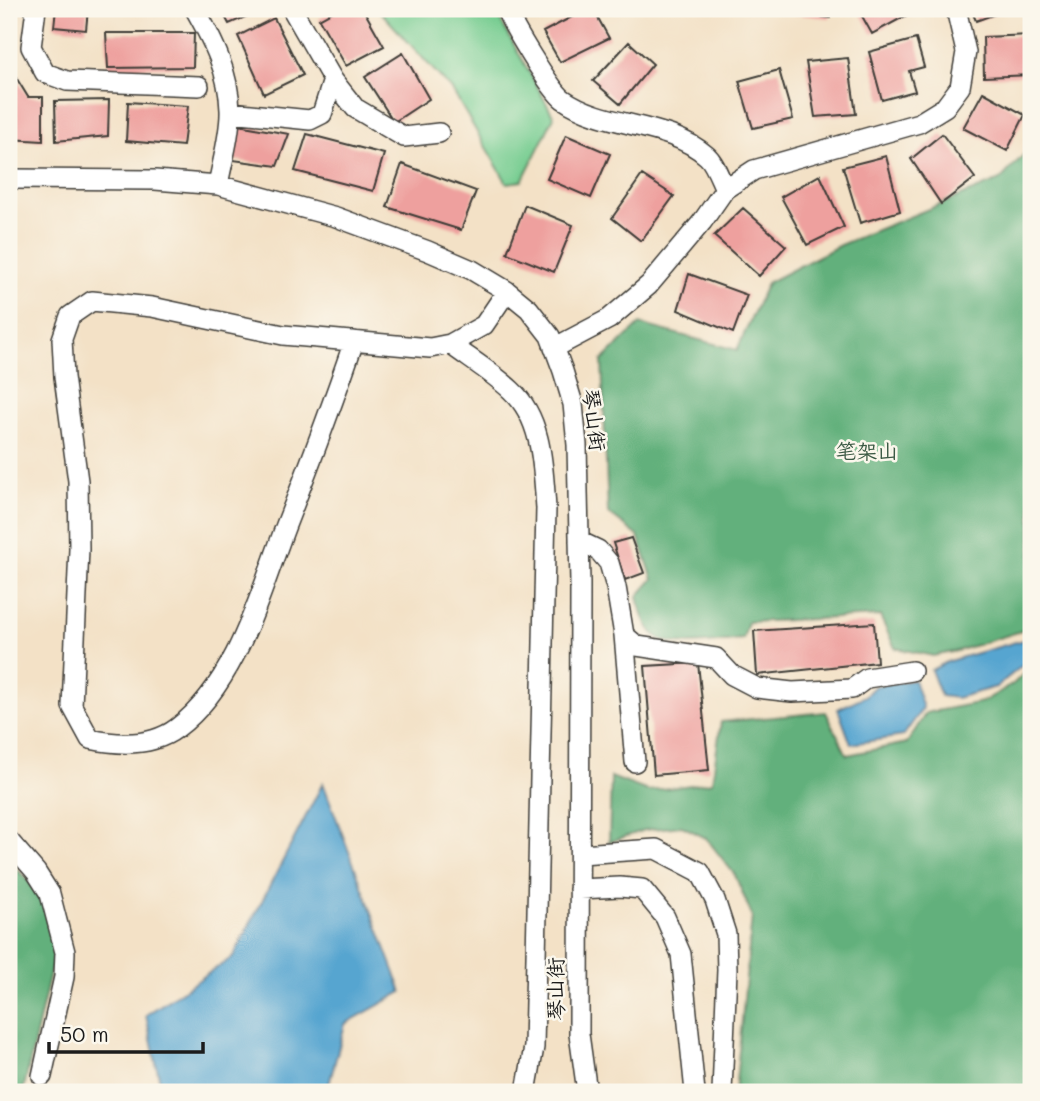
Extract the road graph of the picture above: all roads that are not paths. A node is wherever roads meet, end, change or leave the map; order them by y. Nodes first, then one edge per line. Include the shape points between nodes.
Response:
1 (36, 9) edge
2 (195, 9) edge
3 (292, 9) edge
4 (506, 9) edge
5 (956, 9) edge
6 (333, 80) junction
7 (200, 86) dead end
8 (231, 112) junction
9 (439, 133) dead end
10 (9, 179) edge
11 (218, 185) junction
12 (725, 189) junction
13 (507, 291) junction
14 (354, 341) junction
15 (450, 344) junction
16 (554, 348) junction
17 (579, 541) junction
18 (624, 635) junction
19 (912, 671) dead end
20 (635, 762) dead end
21 (9, 841) edge
22 (580, 854) junction
23 (579, 889) junction
24 (42, 1076) dead end
25 (526, 1092) edge
26 (587, 1092) edge
27 (695, 1092) edge
28 (722, 1092) edge

1 - 7 street via 31,47 45,73 67,81
2 - 8 street via 218,49
3 - 6 street
4 - 12 street via 561,98 596,116 684,142 709,157
5 - 12 street via 966,52 960,87 945,107 919,123 754,170
6 - 8 street via 322,114 310,120
6 - 9 street via 355,108 404,138
8 - 11 street
10 - 11 street, 琴山街
11 - 13 street, 琴山街 via 336,218 428,251
12 - 16 street via 649,285 609,319
13 - 15 street via 484,326
13 - 16 street, 琴山街 via 529,309
14 - 14 street via 284,335 152,307 92,301 70,316 62,340 78,481 72,706 90,739 114,744 146,742 175,730 208,700 241,642
14 - 15 street via 430,348
15 - 25 street via 513,391 534,423 542,463 546,508 534,1047
16 - 17 street, 琴山街 via 573,404
17 - 18 street via 598,550 609,563
17 - 22 street, 琴山街
18 - 19 street via 636,646 716,659 757,688 792,692 852,689 867,678
18 - 20 street
21 - 24 street via 50,894 65,952 64,977
22 - 23 street, 琴山街
22 - 28 street via 656,849 700,872 726,934
23 - 26 street, 琴山街 via 579,1034
23 - 27 street via 642,888 665,917 681,954

